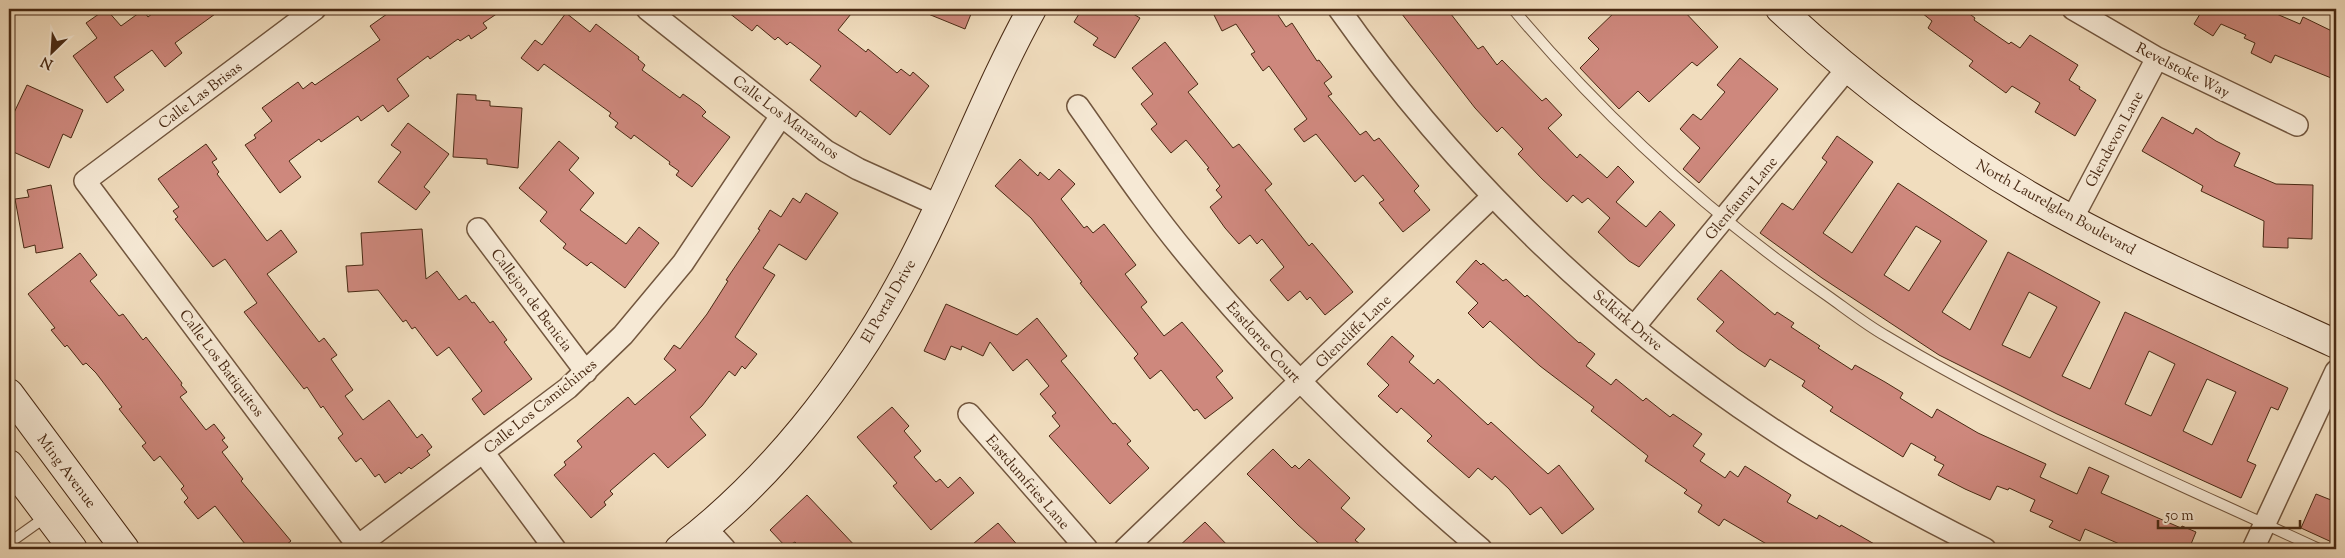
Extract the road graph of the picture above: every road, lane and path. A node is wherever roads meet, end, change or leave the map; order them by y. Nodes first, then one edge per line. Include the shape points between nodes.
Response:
1 (316, 9) edge
2 (647, 9) edge
3 (1032, 9) edge
4 (1339, 9) edge
5 (1513, 9) edge
6 (1780, 9) edge
7 (2073, 9) edge
8 (2157, 58) junction
9 (1847, 69) junction
10 (1078, 106) dead end
11 (781, 116) junction
12 (2297, 125) dead end
13 (85, 181) joint
14 (1493, 196) junction
15 (938, 205) junction
16 (1724, 218) junction
17 (2072, 219) junction
18 (478, 229) dead end
19 (1634, 327) junction
20 (2336, 344) edge
21 (2336, 370) edge
22 (586, 372) junction
23 (1299, 382) junction
24 (9, 392) edge
25 (969, 414) dead end
26 (483, 452) junction
27 (9, 464) edge
28 (47, 516) junction
29 (2265, 524) junction
30 (705, 527) junction
31 (9, 543) edge
32 (358, 546) joint
33 (72, 549) edge
34 (125, 549) edge
35 (555, 549) edge
36 (679, 549) edge
37 (725, 549) edge
38 (1087, 549) edge
39 (1125, 549) edge
40 (1481, 549) edge
41 (1985, 549) edge
42 (2254, 549) edge
43 (2319, 549) edge

1 - 13 street, Calle Las Brisas
2 - 11 street, Calle Los Manzanos
3 - 15 street, El Portal Drive via 1006,56
4 - 14 street, Selkirk Drive via 1415,109
5 - 16 lane via 1610,114
6 - 9 street, North Laurelglen Boulevard
7 - 8 street, Revelstoke Way
8 - 12 street, Revelstoke Way
8 - 17 street, Glendevon Lane
9 - 16 street, Glenfauna Lane
9 - 17 street, North Laurelglen Boulevard via 1904,114 1971,160
10 - 23 street, Eastlorne Court via 1187,255
11 - 15 street, Calle Los Manzanos via 826,151
11 - 22 street, Calle Los Camichines via 683,263 624,336
13 - 32 street, Calle Los Batiquitos
14 - 19 street, Selkirk Drive
14 - 23 street, Glencliffe Lane
15 - 30 street, El Portal Drive via 900,283 836,386 767,467
16 - 19 street, Glenfauna Lane
16 - 29 lane via 1783,265 1892,340 2009,405
17 - 20 street, North Laurelglen Boulevard
18 - 22 street, Callejon de Benicia
19 - 41 street, Selkirk Drive via 1696,376 1776,432 1842,473
21 - 29 street
22 - 26 street, Calle Los Camichines
23 - 39 street, Glencliffe Lane
23 - 40 street, Eastlorne Court via 1376,457
24 - 34 street, Ming Avenue
25 - 38 street, Eastdumfries Lane
26 - 32 street, Calle Los Camichines
26 - 35 street
27 - 28 street
28 - 31 lane
28 - 33 street
29 - 42 street
29 - 43 lane
30 - 36 street, El Portal Drive
30 - 37 street

